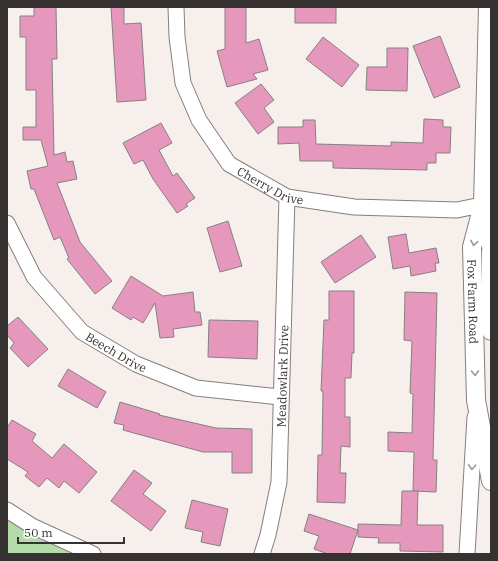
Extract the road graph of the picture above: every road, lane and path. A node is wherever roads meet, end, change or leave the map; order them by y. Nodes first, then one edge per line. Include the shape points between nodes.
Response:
1 (176, 7) edge
2 (488, 7) edge
3 (287, 197) junction
4 (487, 204) edge
5 (7, 223) edge
6 (491, 246) edge
7 (491, 252) edge
8 (491, 331) edge
9 (280, 396) junction
10 (476, 400) junction
11 (491, 481) edge
12 (7, 510) edge
13 (93, 554) edge
14 (262, 554) edge
15 (467, 554) edge

1 - 3 street, Cherry Drive via 183,83 199,120 229,164
2 - 4 street, Fox Farm Road
3 - 4 street, Cherry Drive via 354,207 457,210
3 - 9 street, Meadowlark Drive
4 - 6 street, Fox Farm Road
4 -> 10 street, Fox Farm Road via 472,247
5 - 9 street, Beech Drive via 34,277 82,332 136,364 196,388
7 - 8 street, Fox Farm Road
9 - 14 street, Meadowlark Drive via 279,482
10 - 11 street, Fox Farm Road
10 -> 15 street, Fox Farm Road
12 - 13 street via 32,526

